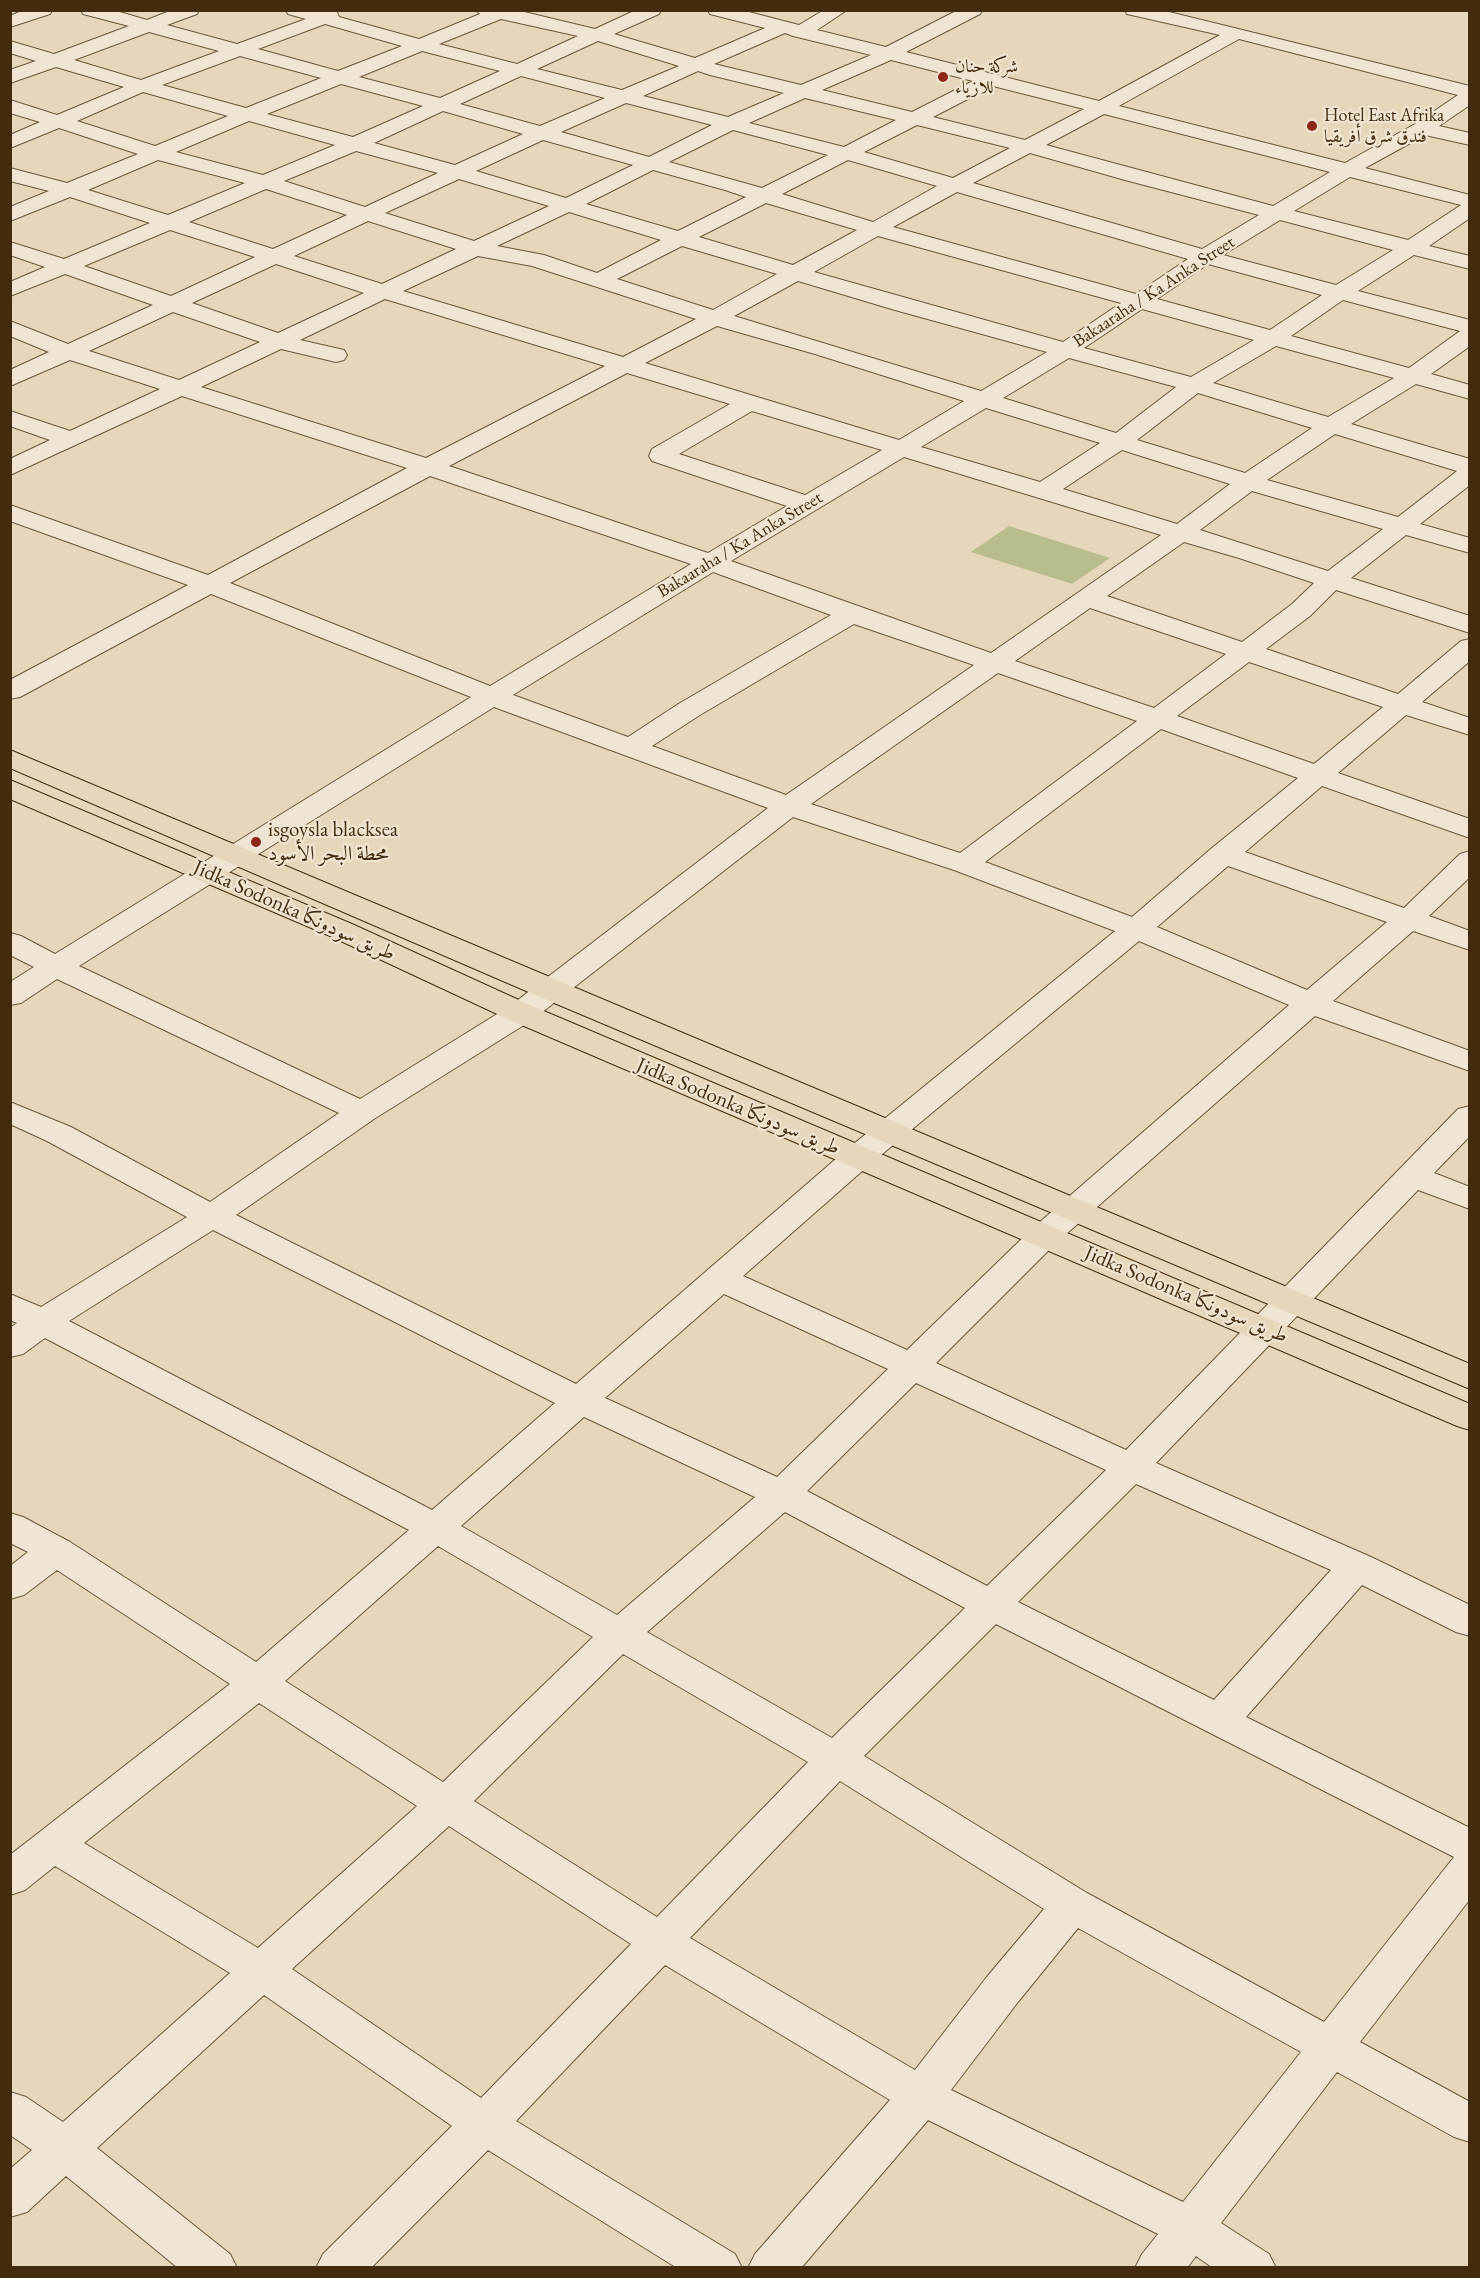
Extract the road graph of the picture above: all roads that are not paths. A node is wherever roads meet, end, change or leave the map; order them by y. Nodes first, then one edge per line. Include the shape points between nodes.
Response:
1 (43, 10) edge
2 (90, 10) edge
3 (190, 10) edge
4 (295, 10) edge
5 (344, 10) edge
6 (652, 10) edge
7 (717, 10) edge
8 (838, 10) edge
9 (972, 10) edge
10 (1134, 10) edge
11 (497, 12) edge
12 (324, 18) junction
13 (10, 22) edge
14 (147, 26) junction
15 (791, 30) junction
16 (1237, 33) junction
17 (598, 35) junction
18 (420, 45) junction
19 (10, 47) edge
20 (239, 49) junction
21 (886, 55) junction
22 (53, 60) junction
23 (697, 64) junction
24 (518, 70) junction
25 (10, 77) edge
26 (340, 78) junction
27 (992, 79) junction
28 (142, 86) junction
29 (808, 91) junction
30 (1470, 94) edge
31 (623, 98) junction
32 (442, 105) junction
33 (10, 106) edge
34 (1103, 107) junction
35 (249, 114) junction
36 (914, 118) junction
37 (59, 122) junction
38 (732, 123) junction
39 (1422, 128) junction
40 (539, 134) junction
41 (1470, 139) edge
42 (10, 142) edge
43 (357, 143) junction
44 (1026, 146) junction
45 (156, 153) junction
46 (845, 153) junction
47 (651, 163) junction
48 (1347, 170) junction
49 (457, 171) junction
50 (10, 174) edge
51 (265, 182) junction
52 (954, 185) junction
53 (68, 190) junction
54 (764, 195) junction
55 (1470, 201) edge
56 (570, 204) junction
57 (1470, 208) edge
58 (367, 213) junction
59 (10, 214) edge
60 (1276, 214) junction
61 (166, 223) junction
62 (874, 229) junction
63 (682, 238) junction
64 (10, 248) edge
65 (1411, 248) junction
66 (477, 249) junction
67 (276, 257) junction
68 (1205, 257) junction
69 (1470, 263) edge
70 (64, 266) junction
71 (796, 273) junction
72 (599, 280) junction
73 (10, 290) edge
74 (384, 292) junction
75 (1340, 292) junction
76 (1139, 302) junction
77 (173, 304) junction
78 (715, 318) junction
79 (1470, 327) edge
80 (10, 328) edge
81 (1470, 335) edge
82 (282, 339) junction
83 (1272, 339) junction
84 (1066, 350) junction
85 (69, 352) junction
86 (336, 355) dead end
87 (627, 364) junction
88 (1412, 377) junction
89 (10, 379) edge
90 (1194, 384) junction
91 (181, 388) junction
92 (1470, 392) edge
93 (980, 400) junction
94 (748, 403) junction
95 (10, 418) edge
96 (1331, 426) junction
97 (70, 439) junction
98 (1120, 441) junction
99 (899, 449) junction
100 (428, 467) junction
101 (1470, 467) edge
102 (10, 468) edge
103 (1470, 473) edge
104 (1248, 482) junction
105 (1043, 491) junction
106 (806, 504) junction
107 (10, 513) edge
108 (1402, 527) junction
109 (1179, 534) junction
110 (1470, 546) edge
111 (711, 562) junction
112 (1329, 582) junction
113 (209, 584) junction
114 (1086, 598) junction
115 (852, 614) junction
116 (1470, 625) edge
117 (1470, 647) edge
118 (1248, 651) junction
119 (994, 663) junction
120 (10, 691) edge
121 (494, 697) junction
122 (1403, 705) junction
123 (1159, 719) junction
124 (1470, 727) edge
125 (630, 748) junction
126 (10, 758) edge
127 (1317, 776) junction
128 (10, 788) edge
129 (789, 806) junction
130 (1470, 829) edge
131 (1222, 854) junction
132 (233, 855) junction
133 (1470, 860) edge
134 (964, 864) junction
135 (206, 872) junction
136 (1408, 920) junction
137 (1136, 929) junction
138 (1470, 941) edge
139 (10, 942) edge
140 (58, 968) junction
141 (550, 990) junction
142 (10, 996) edge
143 (1310, 1003) junction
144 (520, 1013) junction
145 (1470, 1062) edge
146 (10, 1112) edge
147 (362, 1113) junction
148 (1470, 1116) edge
149 (889, 1131) junction
150 (857, 1158) junction
151 (1413, 1176) junction
152 (1470, 1199) edge
153 (1076, 1209) junction
154 (212, 1216) junction
155 (1045, 1235) junction
156 (721, 1279) junction
157 (26, 1314) edge
158 (1276, 1315) junction
159 (10, 1346) edge
160 (910, 1366) junction
161 (1470, 1378) edge
162 (580, 1401) junction
163 (1470, 1418) edge
164 (1131, 1467) junction
165 (782, 1494) junction
166 (10, 1526) edge
167 (436, 1528) junction
168 (56, 1551) junction
169 (1357, 1566) junction
170 (10, 1586) edge
171 (990, 1605) junction
172 (1470, 1622) edge
173 (621, 1634) junction
174 (258, 1683) junction
175 (1218, 1721) junction
176 (836, 1759) junction
177 (447, 1803) junction
178 (54, 1845) junction
179 (1470, 1847) edge
180 (1470, 1867) edge
181 (10, 1879) edge
182 (1072, 1905) junction
183 (660, 1941) junction
184 (262, 1971) junction
185 (1329, 2047) junction
186 (921, 2096) junction
187 (10, 2110) edge
188 (484, 2124) junction
189 (1470, 2124) edge
190 (64, 2148) junction
191 (10, 2199) edge
192 (1191, 2228) junction
193 (213, 2268) edge
194 (340, 2268) edge
195 (718, 2268) edge
196 (772, 2268) edge
197 (1160, 2268) edge
198 (1252, 2268) edge

1 - 13 street
2 - 14 street
3 - 14 street
4 - 12 street
5 - 12 street
6 - 17 street
7 - 15 street
8 - 15 street
9 - 21 street
10 - 16 street
11 - 17 street
11 - 18 street
12 - 18 street
12 - 20 street
14 - 20 street
14 - 22 street
15 - 21 street
15 - 23 street
16 - 30 street
16 - 34 street
17 - 23 street
17 - 24 street
18 - 24 street
18 - 26 street
19 - 22 street
20 - 26 street
20 - 28 street
21 - 27 street
21 - 29 street
22 - 25 street
22 - 28 street
23 - 29 street
23 - 31 street
24 - 31 street
24 - 32 street
26 - 32 street
26 - 35 street
27 - 34 street
27 - 36 street
28 - 35 street
28 - 37 street
29 - 36 street
29 - 38 street
30 - 39 street, Bakaaraha / Ka Anka Street
31 - 38 street
31 - 40 street
32 - 40 street
32 - 43 street
33 - 37 street
34 - 44 street
34 - 48 street
35 - 43 street
35 - 45 street
36 - 44 street
36 - 46 street
37 - 42 street
37 - 45 street
38 - 46 street
38 - 47 street
39 - 41 street
39 - 48 street, Bakaaraha / Ka Anka Street
40 - 47 street
40 - 49 street
43 - 49 street
43 - 51 street
44 - 52 street
44 - 60 street
45 - 51 street
45 - 53 street
46 - 52 street
46 - 54 street
47 - 54 street
47 - 56 street
48 - 55 street
48 - 60 street, Bakaaraha / Ka Anka Street
49 - 56 street
49 - 58 street
50 - 53 street
51 - 58 street
51 - 61 street
52 - 62 street
52 - 68 street
53 - 59 street
53 - 61 street
54 - 62 street
54 - 63 street
56 - 63 street
56 - 66 street
57 - 65 street
58 - 66 street
58 - 67 street
60 - 65 street
60 - 68 street, Bakaaraha / Ka Anka Street
61 - 67 street
61 - 70 street
62 - 71 street
62 - 76 street
63 - 71 street
63 - 72 street
64 - 70 street
65 - 69 street
65 - 75 street
66 - 72 street via 536,260
66 - 74 street
67 - 74 street
67 - 77 street
68 - 75 street
68 - 76 street, Bakaaraha / Ka Anka Street
70 - 73 street
70 - 77 street
71 - 78 street
71 - 84 street
72 - 78 street
74 - 82 street
74 - 87 street
75 - 79 street
75 - 83 street
76 - 83 street
76 - 84 street, Bakaaraha / Ka Anka Street
77 - 82 street
77 - 85 street
78 - 87 street
78 - 93 street
80 - 85 street
81 - 88 street
82 - 86 street
82 - 91 street
83 - 88 street
83 - 90 street
84 - 90 street
84 - 93 street, Bakaaraha / Ka Anka Street
85 - 89 street
85 - 91 street
87 - 94 street
87 - 100 street
88 - 92 street
88 - 96 street
90 - 96 street
90 - 98 street
91 - 97 street
91 - 100 street
93 - 98 street
93 - 99 street, Bakaaraha / Ka Anka Street
94 - 99 street
94 - 106 street via 661,456
95 - 97 street
96 - 101 street
96 - 104 street
97 - 102 street
98 - 104 street
98 - 105 street
99 - 105 street
99 - 106 street, Bakaaraha / Ka Anka Street
100 - 111 street
100 - 113 street
103 - 108 street
104 - 108 street
104 - 109 street
105 - 109 street
106 - 111 street, Bakaaraha / Ka Anka Street
107 - 113 street
108 - 110 street
108 - 112 street
109 - 112 street
109 - 114 street
111 - 115 street
111 - 121 street, Bakaaraha / Ka Anka Street
112 - 116 street
112 - 118 street via 1301,610
113 - 120 street
113 - 121 street
114 - 118 street
114 - 119 street
115 - 119 street
115 - 125 street
117 - 122 street
118 - 122 street
118 - 123 street
119 - 123 street
119 - 129 street
121 - 125 street
121 - 132 street, Bakaaraha / Ka Anka Street
122 - 124 street
122 - 127 street
123 - 127 street
123 - 134 street
125 - 129 street
126 - 132 main road, Jidka Sodonka طريق سودونكا
127 - 130 street
127 - 131 street
128 - 135 main road, Jidka Sodonka طريق سودونكا
129 - 134 street
129 - 141 street
131 - 136 street
131 - 137 street
132 - 135 street, Bakaaraha / Ka Anka Street
132 - 141 main road, Jidka Sodonka طريق سودونكا
133 - 136 street
134 - 137 street
135 - 140 street, Bakaaraha / Ka Anka Street
135 - 144 main road, Jidka Sodonka طريق سودونكا
136 - 138 street
136 - 143 street
137 - 143 street
137 - 149 street
139 - 140 street
140 - 142 street, Bakaaraha / Ka Anka Street
140 - 147 street
141 - 144 street
141 - 149 main road, Jidka Sodonka طريق سودونكا
143 - 145 street
143 - 153 street
144 - 147 street
144 - 150 main road, Jidka Sodonka طريق سودونكا
146 - 154 street
147 - 154 street
148 - 151 street
149 - 150 street
149 - 153 main road, Jidka Sodonka طريق سودونكا
150 - 155 main road, Jidka Sodonka طريق سودونكا
150 - 156 street
151 - 152 street
151 - 158 street
153 - 155 street
153 - 158 main road, Jidka Sodonka طريق سودونكا
154 - 157 street
154 - 162 street
155 - 158 main road, Jidka Sodonka طريق سودونكا
155 - 160 street
156 - 160 street
156 - 162 street
157 - 159 street
157 - 167 street
158 - 161 main road, Jidka Sodonka طريق سودونكا
158 - 163 main road, Jidka Sodonka طريق سودونكا
158 - 164 street
160 - 164 street
160 - 165 street
162 - 165 street
162 - 167 street
164 - 169 street
164 - 171 street
165 - 171 street
165 - 173 street
166 - 168 street
167 - 173 street
167 - 174 street
168 - 170 street
168 - 174 street
169 - 172 street
169 - 175 street
171 - 175 street
171 - 176 street
173 - 176 street
173 - 177 street
174 - 177 street
174 - 178 street
175 - 179 street
176 - 182 street
176 - 183 street
177 - 183 street
177 - 184 street
178 - 181 street
178 - 184 street
180 - 185 street
182 - 185 street
182 - 186 street
183 - 186 street
183 - 188 street
184 - 188 street
184 - 190 street
185 - 189 street
185 - 192 street
186 - 192 street
186 - 196 street
187 - 190 street
188 - 194 street
188 - 195 street
190 - 191 street
190 - 193 street
192 - 197 street
192 - 198 street

